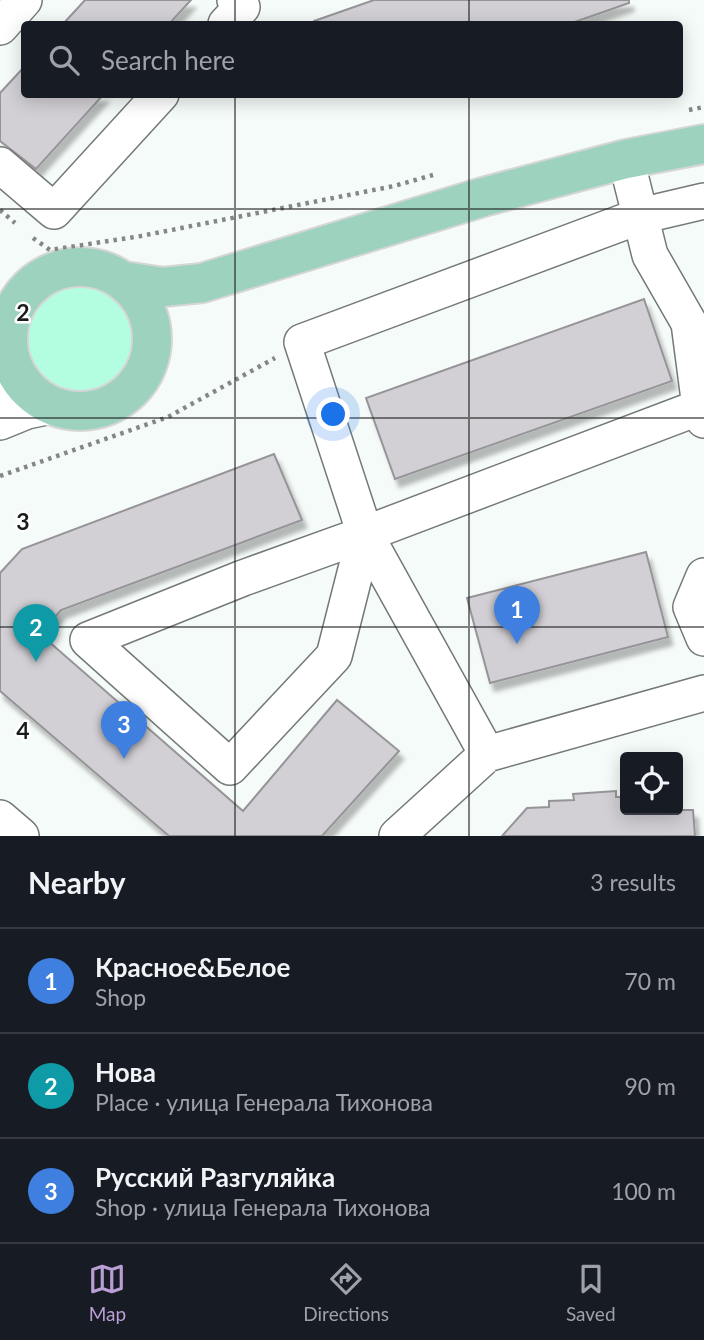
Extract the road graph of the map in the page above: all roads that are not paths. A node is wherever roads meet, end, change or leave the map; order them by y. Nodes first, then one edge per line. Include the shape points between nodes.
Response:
1 (24, 0) edge
2 (235, 0) edge
3 (229, 21) edge
4 (0, 27) edge
5 (157, 98) edge
6 (696, 127) edge
7 (626, 159) junction
8 (0, 165) edge
9 (704, 201) edge
10 (640, 216) junction
11 (0, 277) edge
12 (39, 279) junction
13 (124, 281) junction
14 (202, 283) junction
15 (153, 341) junction
16 (5, 359) edge
17 (51, 406) junction
18 (703, 411) edge
19 (0, 422) edge
20 (365, 534) junction
21 (704, 576) edge
22 (704, 638) edge
23 (704, 694) edge
24 (487, 754) junction
25 (0, 818) edge
26 (21, 836) edge
27 (397, 836) edge

1 - 4 street
2 - 3 street via 242,7
5 - 8 street via 54,211
6 - 7 main road
7 - 10 street
7 - 14 main road via 483,197
9 - 10 street
10 - 18 street via 650,256 689,323
10 - 20 street via 302,342
11 - 12 main road
12 - 13 main road via 82,267 97,268
12 - 16 main road via 11,316
13 - 14 main road via 163,287
13 - 15 main road via 145,307
14 - 15 main road via 169,314
15 - 17 main road via 142,377 115,403 85,411
16 - 17 main road via 32,393
17 - 19 street
18 - 20 street
20 - 20 street via 243,578 88,640 230,767 334,656
20 - 24 street
21 - 22 street via 691,607
23 - 24 street
24 - 27 street
25 - 26 street

